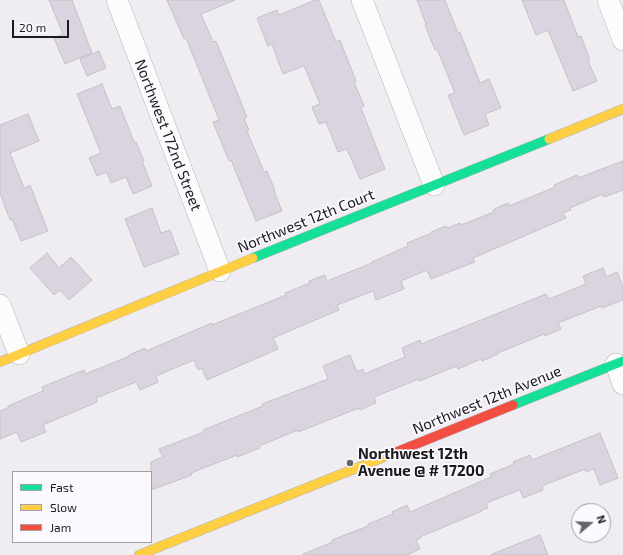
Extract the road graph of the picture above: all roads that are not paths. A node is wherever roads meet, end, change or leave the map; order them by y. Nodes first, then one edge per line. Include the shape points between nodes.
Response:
1 (117, 0) edge
2 (362, 0) edge
3 (608, 0) edge
4 (623, 40) edge
5 (623, 109) edge
6 (434, 185) junction
7 (220, 271) junction
8 (0, 305) edge
9 (19, 354) junction
10 (0, 362) edge
11 (619, 363) edge
12 (623, 384) edge
13 (139, 555) edge

1 - 7 street, Northwest 172nd Street
2 - 6 street
3 - 4 street
5 - 6 street, Northwest 12th Court
6 - 7 street, Northwest 12th Court
7 - 9 street, Northwest 12th Court
8 - 9 street
9 - 10 street, Northwest 12th Court
11 - 12 street
11 - 13 street, Northwest 12th Avenue

